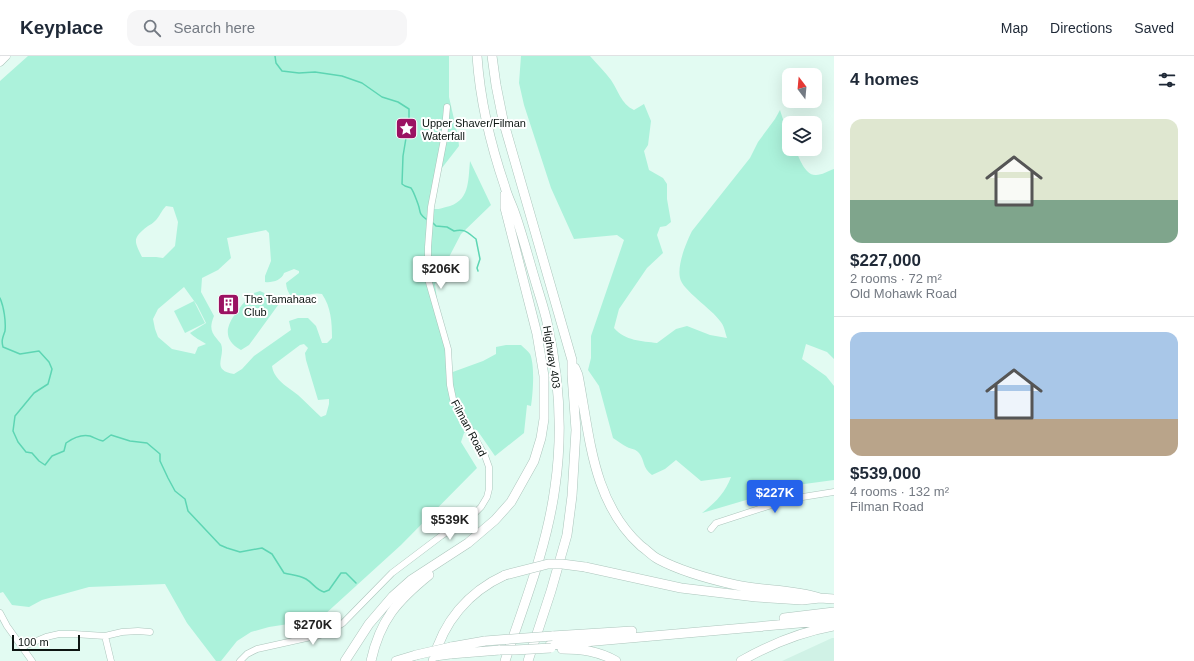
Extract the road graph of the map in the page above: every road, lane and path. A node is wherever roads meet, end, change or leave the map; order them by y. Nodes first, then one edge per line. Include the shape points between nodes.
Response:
1 (6, 56) edge
2 (477, 56) edge
3 (492, 56) edge
4 (0, 62) edge
5 (447, 107) dead end
6 (505, 189) junction
7 (572, 360) junction
8 (834, 492) edge
9 (711, 529) dead end
10 (454, 553) junction
11 (820, 598) junction
12 (834, 599) edge
13 (834, 612) edge
14 (0, 613) edge
15 (834, 620) edge
16 (834, 626) edge
17 (150, 632) dead end
18 (105, 636) junction
19 (535, 641) junction
20 (551, 643) junction
21 (22, 647) junction
22 (451, 651) junction
23 (414, 659) edge
24 (32, 661) edge
25 (111, 661) edge
26 (240, 661) edge
27 (345, 661) edge
28 (371, 661) edge
29 (396, 661) edge
30 (433, 661) edge
31 (505, 661) edge
32 (528, 661) edge
33 (532, 661) edge
34 (616, 661) edge
35 (741, 661) edge

1 - 4 main road
2 - 6 highway, Highway 403 via 479,81 494,152
3 - 7 highway, Highway 403 via 503,120
5 - 26 street, Filman Road via 432,207 428,279 448,349 453,399 487,462 490,475 489,489 481,507 474,514 392,573 343,623 320,635 257,649
6 - 10 highway via 505,208 537,334 544,376 544,419 534,461 511,502 495,520
6 - 31 highway, Highway 403 via 514,210 547,321 558,395 559,435 555,486 546,533
7 - 11 highway via 578,376 603,492 615,516 634,539 657,558 696,576 738,586
7 - 19 highway, Highway 403 via 576,430 567,535
8 - 9 street via 813,494 783,502 716,523
10 - 27 highway via 411,580 393,596 369,624
10 - 28 highway via 391,612 375,643
11 - 12 highway
11 - 30 highway, bridge via 802,600 696,590 585,567 548,564 505,575 489,582 472,595 452,618 436,646
13 - 20 highway
14 - 21 street
15 - 20 highway
16 - 35 highway via 777,642
17 - 18 street via 122,632
18 - 21 street via 59,634
18 - 25 street
19 - 32 highway, Highway 403
19 - 33 highway
20 - 22 highway, bridge via 515,650
20 - 22 highway, bridge via 485,641
20 - 34 highway via 604,654
21 - 24 street
22 - 23 highway, bridge
23 - 29 highway

